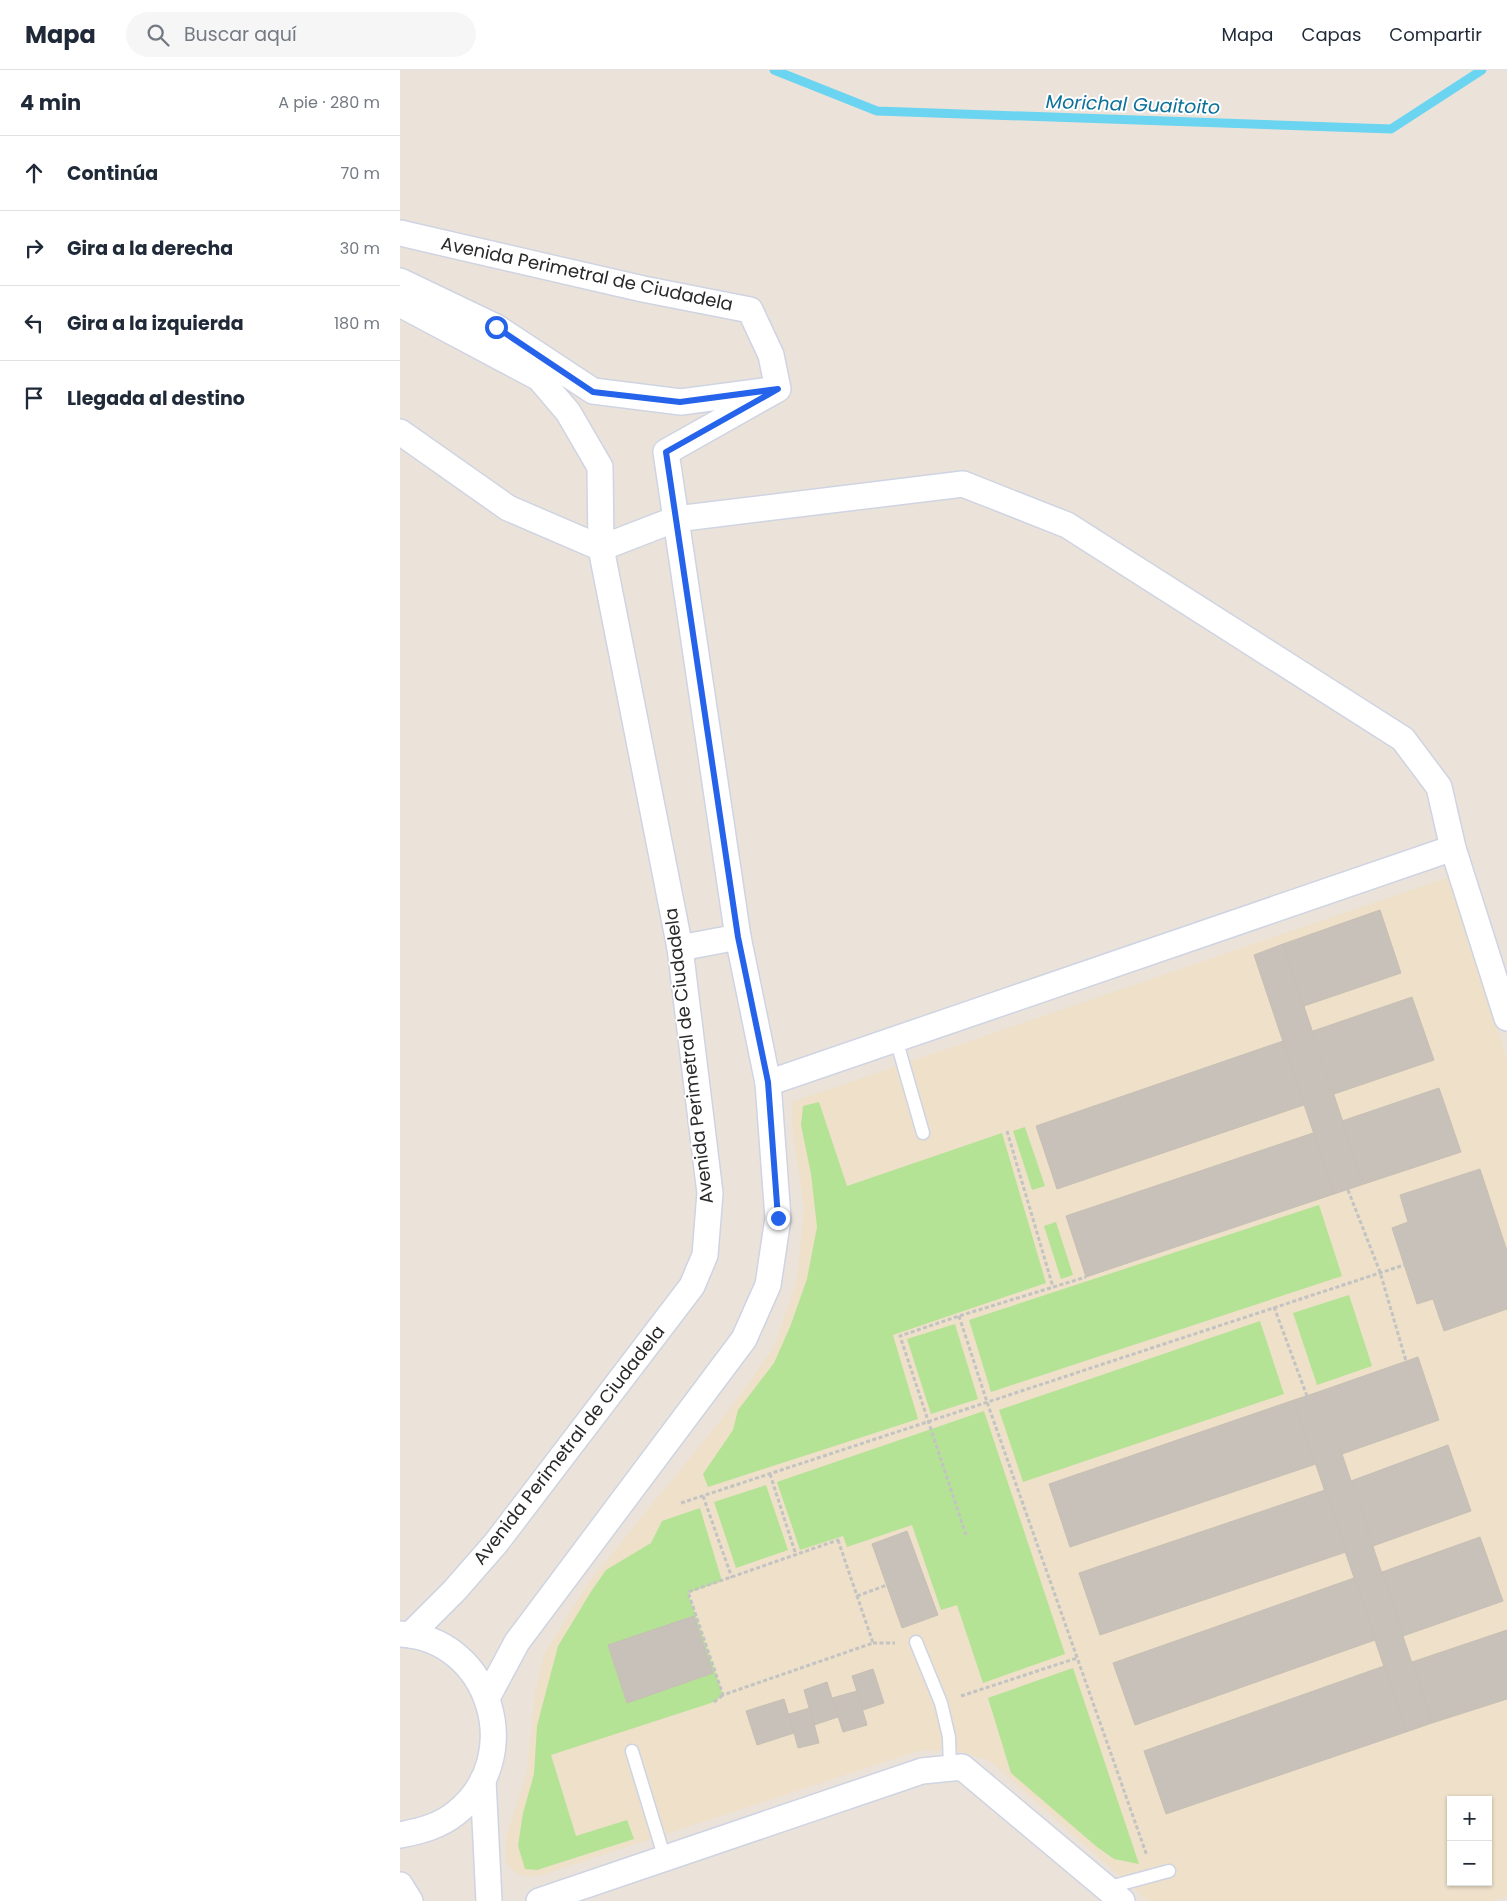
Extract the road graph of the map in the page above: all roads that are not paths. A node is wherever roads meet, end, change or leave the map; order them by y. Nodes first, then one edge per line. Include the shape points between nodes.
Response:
1 (400, 233) edge
2 (400, 281) edge
3 (400, 304) edge
4 (778, 389) junction
5 (400, 432) edge
6 (676, 519) junction
7 (601, 548) junction
8 (1453, 848) junction
9 (738, 937) junction
10 (680, 948) junction
11 (1507, 1018) edge
12 (896, 1039) junction
13 (768, 1082) junction
14 (923, 1133) dead end
15 (405, 1634) edge
16 (916, 1642) dead end
17 (487, 1698) junction
18 (632, 1751) dead end
19 (950, 1768) junction
20 (483, 1780) junction
21 (400, 1834) edge
22 (665, 1859) junction
23 (1169, 1871) dead end
24 (400, 1885) edge
25 (1114, 1894) edge
26 (552, 1899) edge
27 (410, 1901) edge
28 (489, 1901) edge

1 - 4 street, Avenida Perimetral de Ciudadela via 750,310 770,355
2 - 4 street via 496,327 593,392 680,402
3 - 7 street, Avenida Perimetral de Ciudadela via 539,378 568,412 600,467
4 - 6 street via 666,452
5 - 7 street via 508,508
6 - 7 street
6 - 8 street via 963,484 1067,525 1403,739 1439,787
6 - 9 street
7 - 10 street, Avenida Perimetral de Ciudadela
8 - 11 street
8 - 12 street
9 - 10 street
9 - 13 street
10 - 15 street, Avenida Perimetral de Ciudadela via 710,1193 705,1255 692,1286 496,1543 456,1590
12 - 13 street
12 - 14 lane
13 - 17 street via 778,1218 768,1285 744,1339 517,1642
15 - 17 street via 430,1640 465,1663
16 - 19 lane via 940,1702 949,1736
17 - 20 street via 493,1718 494,1739 491,1760
18 - 22 lane
19 - 22 street via 922,1771
19 - 25 street via 962,1767
20 - 21 street via 457,1812 439,1824
20 - 28 street
22 - 26 street
23 - 25 lane
24 - 27 street

